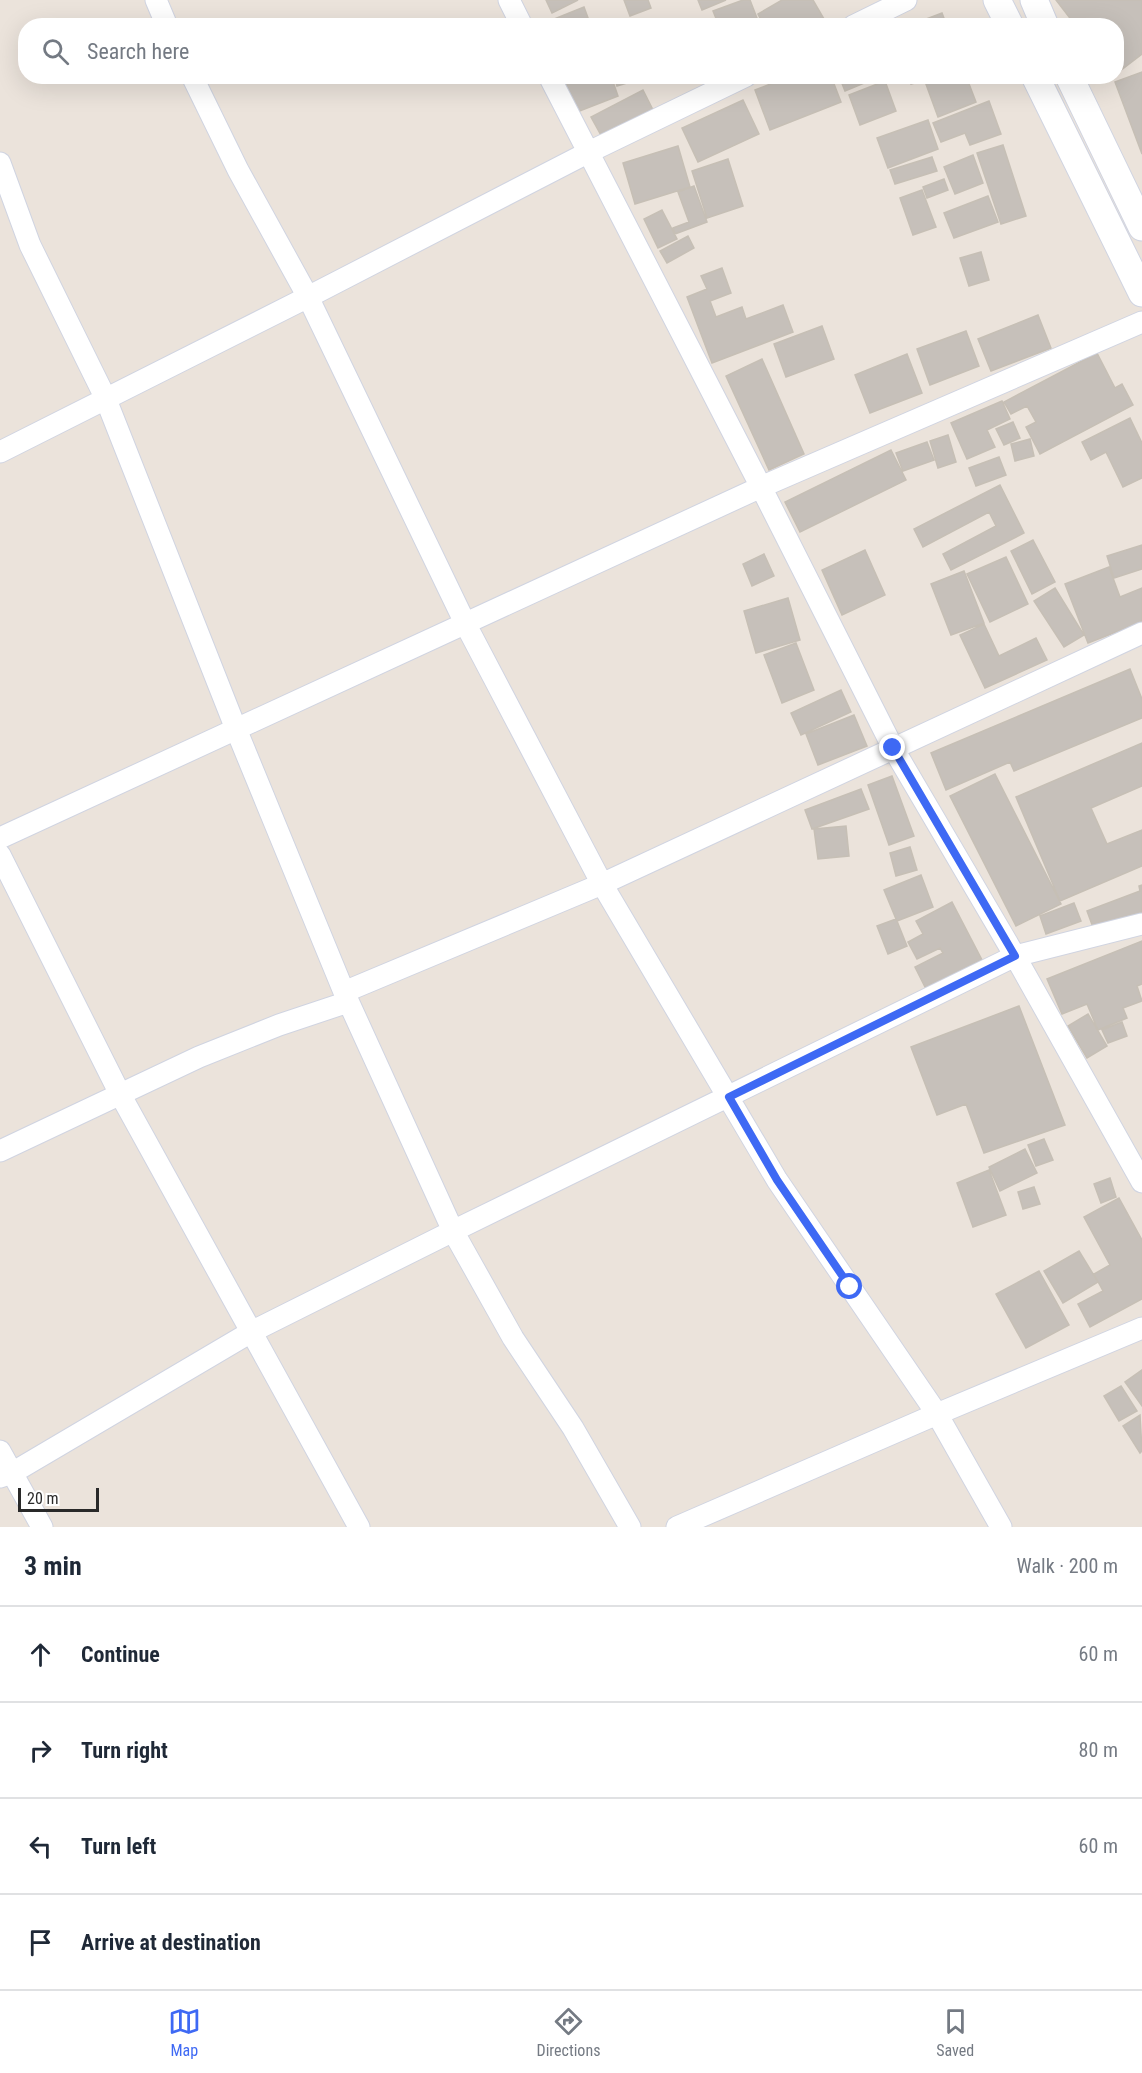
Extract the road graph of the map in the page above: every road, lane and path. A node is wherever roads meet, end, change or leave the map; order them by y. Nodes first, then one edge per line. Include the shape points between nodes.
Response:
1 (156, 0) edge
2 (509, 0) edge
3 (906, 0) edge
4 (997, 0) edge
5 (1034, 0) edge
6 (164, 18) edge
7 (518, 18) edge
8 (869, 18) edge
9 (1006, 18) edge
10 (1042, 18) edge
11 (196, 84) edge
12 (553, 84) edge
13 (730, 84) edge
14 (1039, 84) edge
15 (1074, 84) edge
16 (589, 152) junction
17 (0, 163) edge
18 (1142, 227) edge
19 (1142, 293) edge
20 (308, 297) junction
21 (1142, 322) edge
22 (105, 397) junction
23 (0, 452) edge
24 (761, 487) junction
25 (466, 625) junction
26 (1142, 633) edge
27 (236, 729) junction
28 (893, 748) junction
29 (0, 838) edge
30 (0, 855) edge
31 (602, 884) junction
32 (1142, 924) edge
33 (1015, 956) junction
34 (346, 997) junction
35 (120, 1094) junction
36 (729, 1097) junction
37 (0, 1151) edge
38 (1142, 1182) edge
39 (453, 1231) junction
40 (1142, 1328) edge
41 (251, 1332) junction
42 (937, 1414) junction
43 (0, 1451) edge
44 (6, 1475) edge
45 (42, 1527) edge
46 (359, 1527) edge
47 (630, 1527) edge
48 (678, 1527) edge
49 (1001, 1527) edge

1 - 6 street
2 - 7 street
3 - 8 street
4 - 9 street
5 - 10 street
11 - 20 street
12 - 16 street
13 - 16 street
14 - 19 street
15 - 18 street
16 - 20 street
16 - 24 street
17 - 22 street via 30,245
20 - 22 street
20 - 25 street
21 - 24 street
22 - 23 street
22 - 27 street
24 - 25 street
24 - 28 street
25 - 27 street
25 - 31 street
26 - 28 street
27 - 29 street
27 - 34 street
28 - 31 street
28 - 33 street
30 - 35 street
31 - 34 street
31 - 36 street
32 - 33 street
33 - 36 street
33 - 38 street
34 - 35 street
34 - 39 street
35 - 37 street
35 - 41 street
36 - 39 street
36 - 42 street via 777,1180
39 - 41 street
39 - 47 street via 513,1338 573,1428
40 - 42 street
41 - 44 street
41 - 46 street
42 - 48 street
42 - 49 street
43 - 44 street
44 - 45 street

